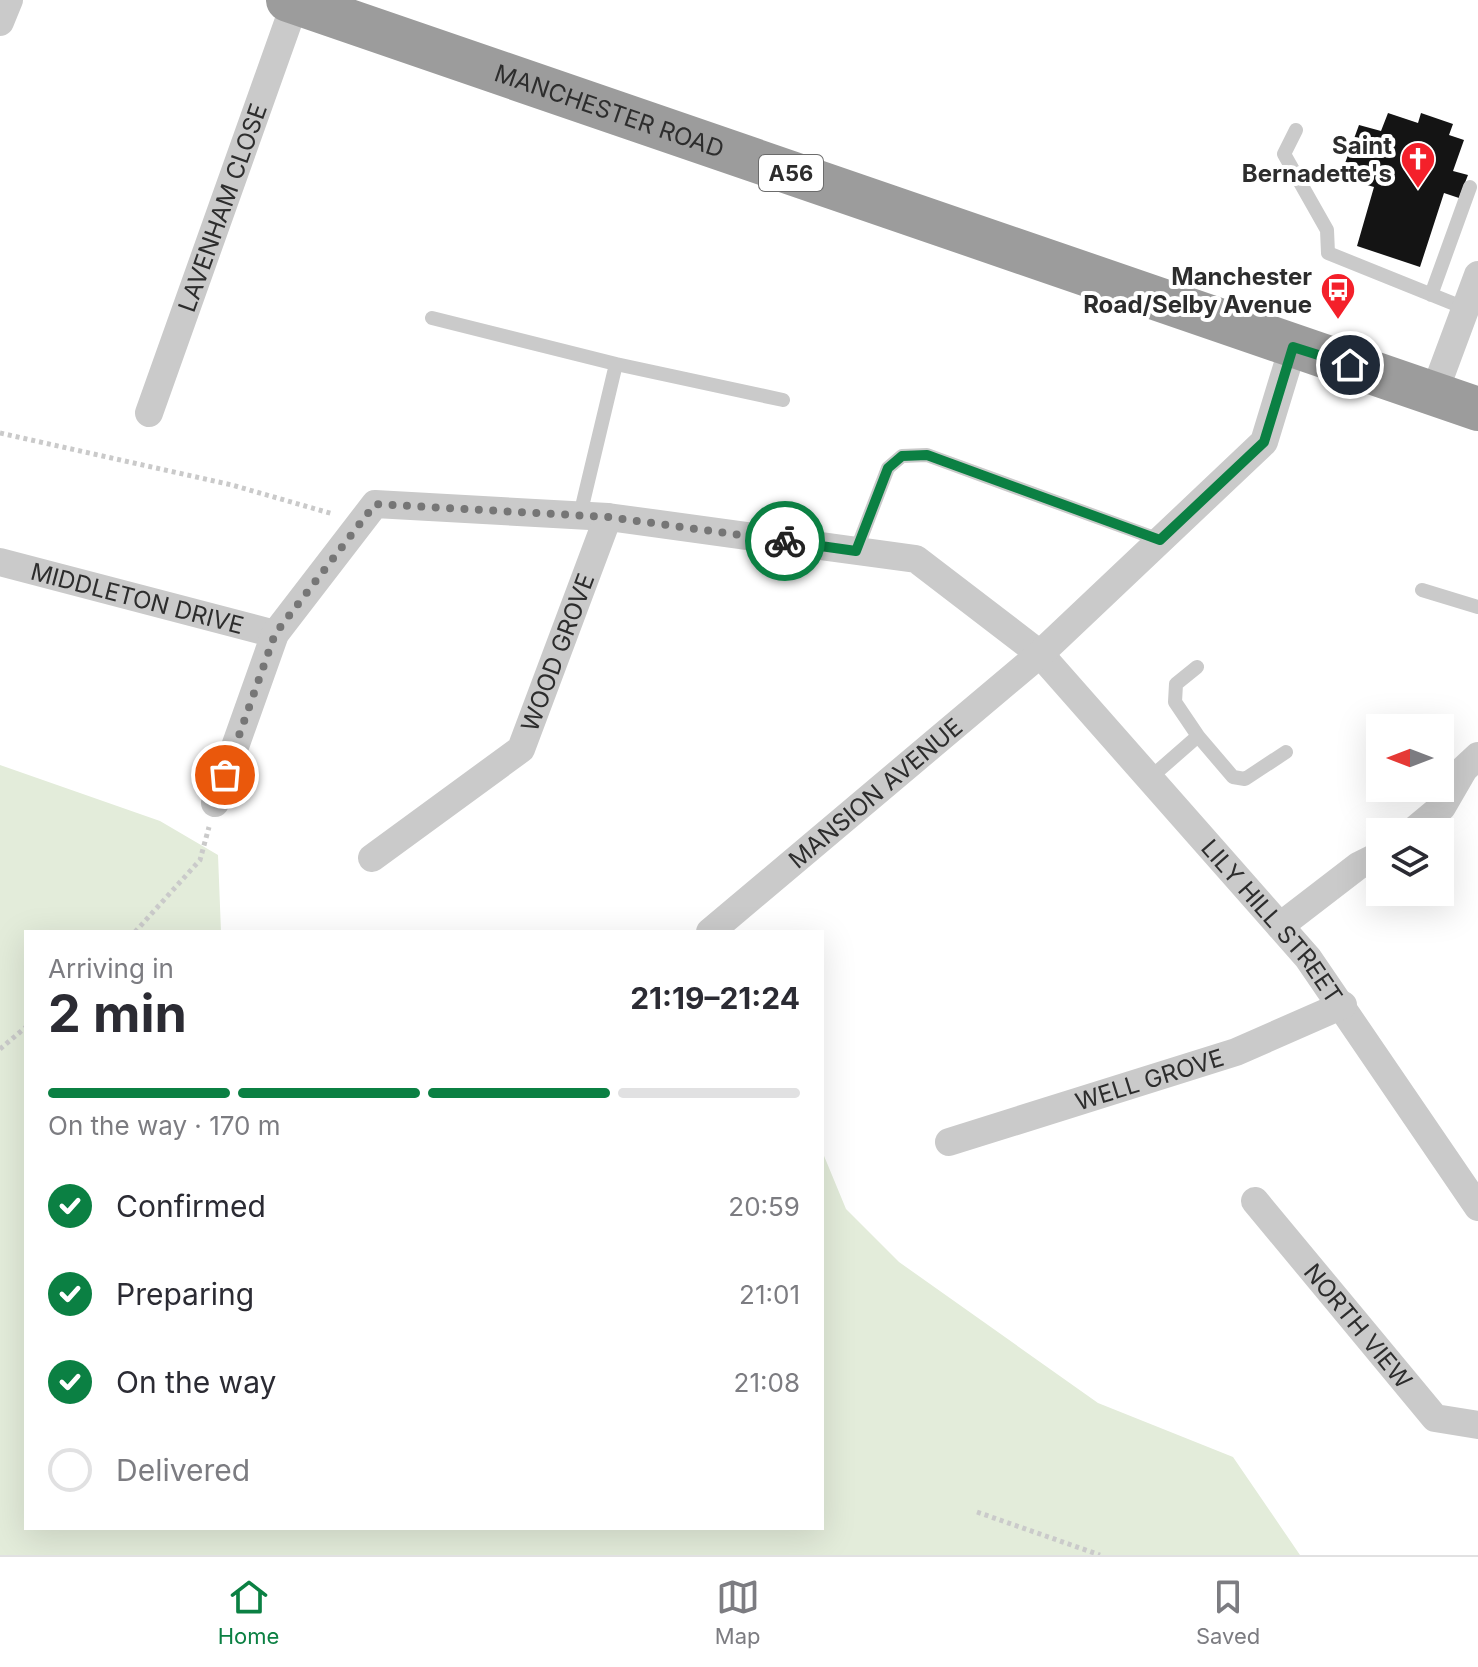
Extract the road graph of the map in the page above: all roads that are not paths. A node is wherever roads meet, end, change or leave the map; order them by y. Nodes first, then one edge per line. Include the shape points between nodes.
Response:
1 (9, 0) edge
2 (292, 1) edge
3 (0, 22) edge
4 (1296, 130) dead end
5 (1470, 187) dead end
6 (1478, 275) edge
7 (1431, 295) junction
8 (432, 318) dead end
9 (1468, 322) edge
10 (1293, 347) junction
11 (616, 364) junction
12 (1434, 393) junction
13 (783, 400) dead end
14 (1478, 409) edge
15 (149, 413) dead end
16 (594, 516) junction
17 (1160, 540) junction
18 (856, 551) junction
19 (0, 562) edge
20 (1422, 590) dead end
21 (1478, 607) edge
22 (275, 634) junction
23 (1040, 654) junction
24 (1197, 667) dead end
25 (1198, 736) junction
26 (1286, 752) dead end
27 (1478, 756) edge
28 (1150, 778) junction
29 (215, 803) road end
30 (1429, 818) edge
31 (372, 858) dead end
32 (1366, 862) edge
33 (1280, 926) junction
34 (712, 930) edge
35 (1343, 1005) junction
36 (949, 1142) dead end
37 (1255, 1201) dead end
38 (1478, 1207) edge
39 (1478, 1425) edge

1 - 3 street
2 - 10 highway, MANCHESTER ROAD / A56
2 - 15 street, LAVENHAM CLOSE
4 - 7 lane via 1284,154 1327,230 1328,253
5 - 7 lane
6 - 9 street
7 - 9 lane
8 - 11 lane
9 - 12 street
10 - 12 highway, A56
10 - 17 street, MANSION AVENUE via 1264,442
11 - 13 lane
11 - 16 lane
12 - 14 highway, A56
16 - 18 street, LILY HILL STREET
16 - 22 street, LILY HILL STREET via 375,504
16 - 31 street, WOOD GROVE via 521,749
17 - 18 lane via 927,455 902,456 888,468
17 - 23 street, MANSION AVENUE
18 - 23 street, LILY HILL STREET via 916,559
19 - 22 street, MIDDLETON DRIVE
20 - 21 lane
22 - 29 street
23 - 28 street, LILY HILL STREET
23 - 34 street, MANSION AVENUE
24 - 25 lane via 1176,684 1175,702
25 - 26 lane via 1233,777 1245,779
25 - 28 lane
27 - 30 street
28 - 33 street, LILY HILL STREET
32 - 33 street
33 - 35 street, LILY HILL STREET
35 - 36 street, WELL GROVE via 1236,1052
35 - 38 street, LILY HILL STREET
37 - 39 street, NORTH VIEW via 1435,1418

